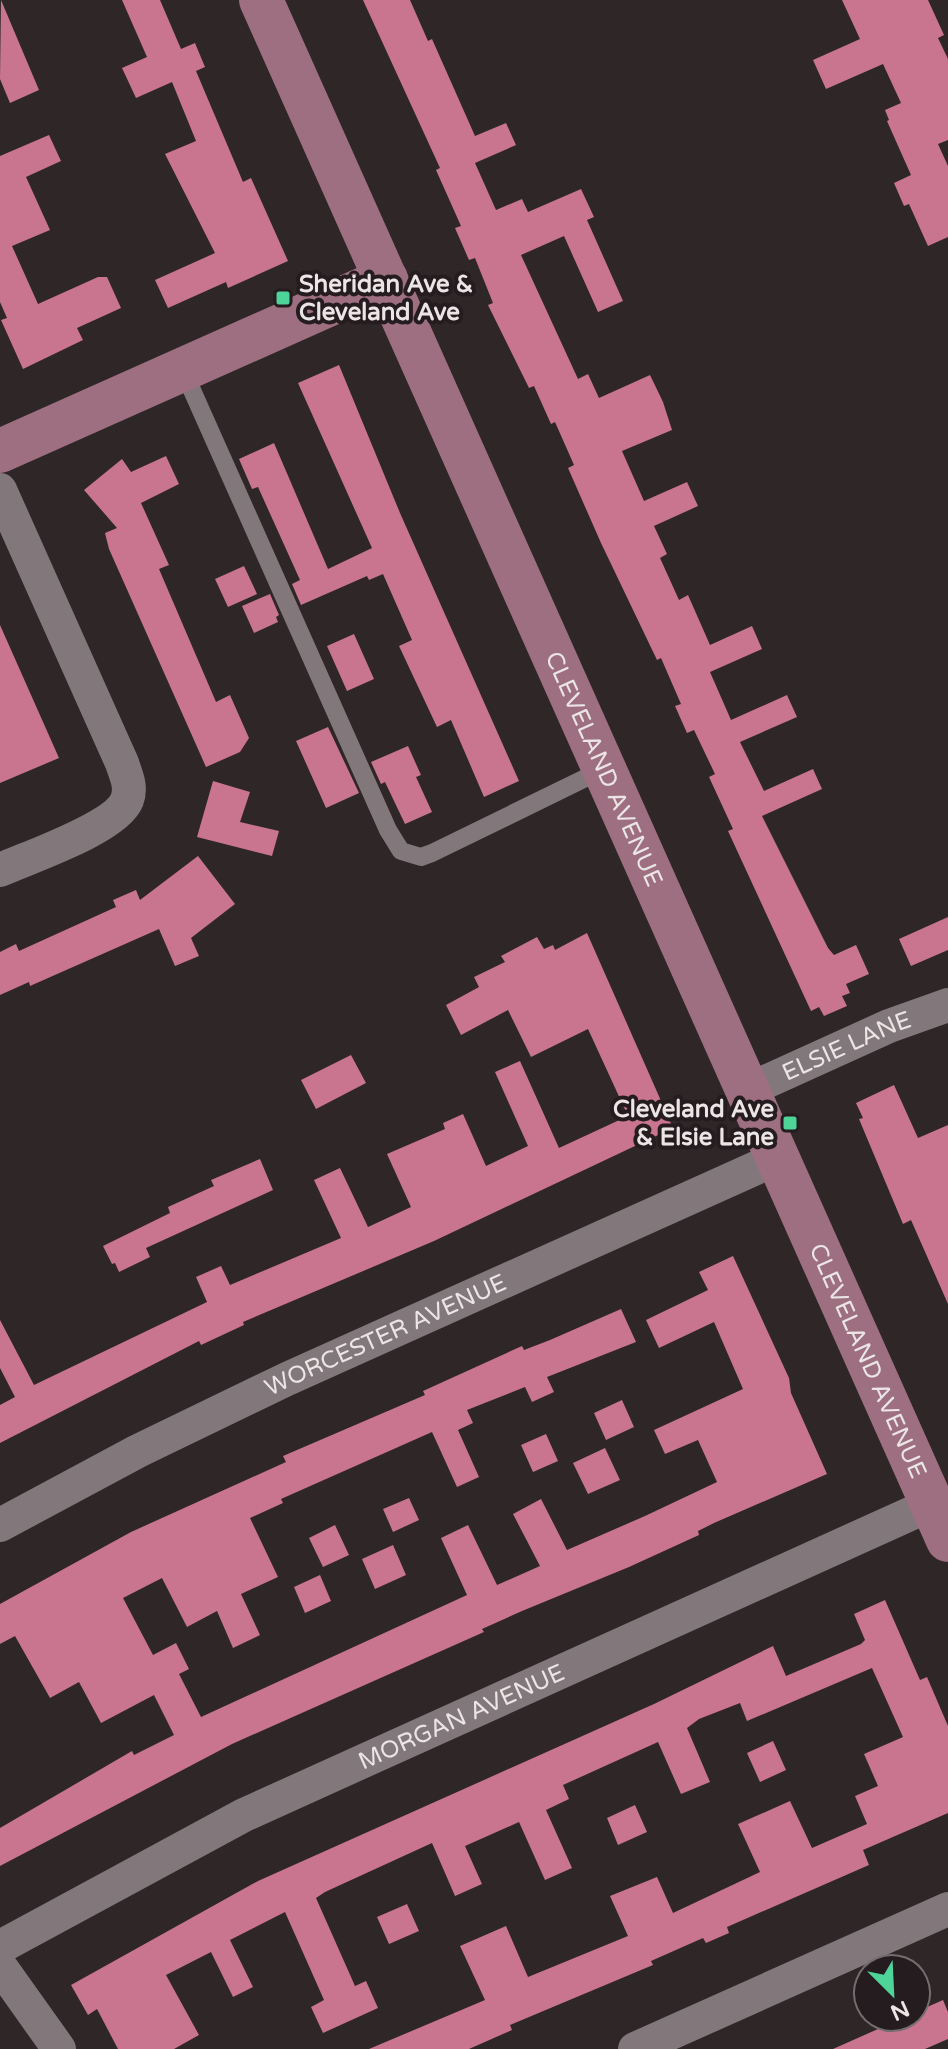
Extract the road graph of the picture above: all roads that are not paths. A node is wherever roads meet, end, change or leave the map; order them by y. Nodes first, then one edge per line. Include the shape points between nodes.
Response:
1 (261, 0) edge
2 (386, 279) junction
3 (183, 370) junction
4 (0, 451) edge
5 (0, 490) edge
6 (604, 769) junction
7 (0, 870) edge
8 (948, 1005) edge
9 (748, 1090) junction
10 (778, 1158) junction
11 (940, 1522) edge
12 (0, 1525) edge
13 (948, 1909) edge
14 (0, 1947) edge
15 (0, 1966) edge
16 (59, 2049) edge
17 (635, 2049) edge

1 - 2 street, CLEVELAND AVENUE
2 - 3 street
2 - 6 street, CLEVELAND AVENUE
3 - 4 street
3 - 6 lane via 401,851 421,857 432,853
5 - 7 street via 128,781 126,803 100,825
6 - 9 street, CLEVELAND AVENUE
8 - 9 street, ELSIE LANE
9 - 10 street, CLEVELAND AVENUE
10 - 11 street, CLEVELAND AVENUE
10 - 12 street, WORCESTER AVENUE via 287,1379
11 - 14 street, MORGAN AVENUE via 244,1815
13 - 17 street
15 - 16 street

